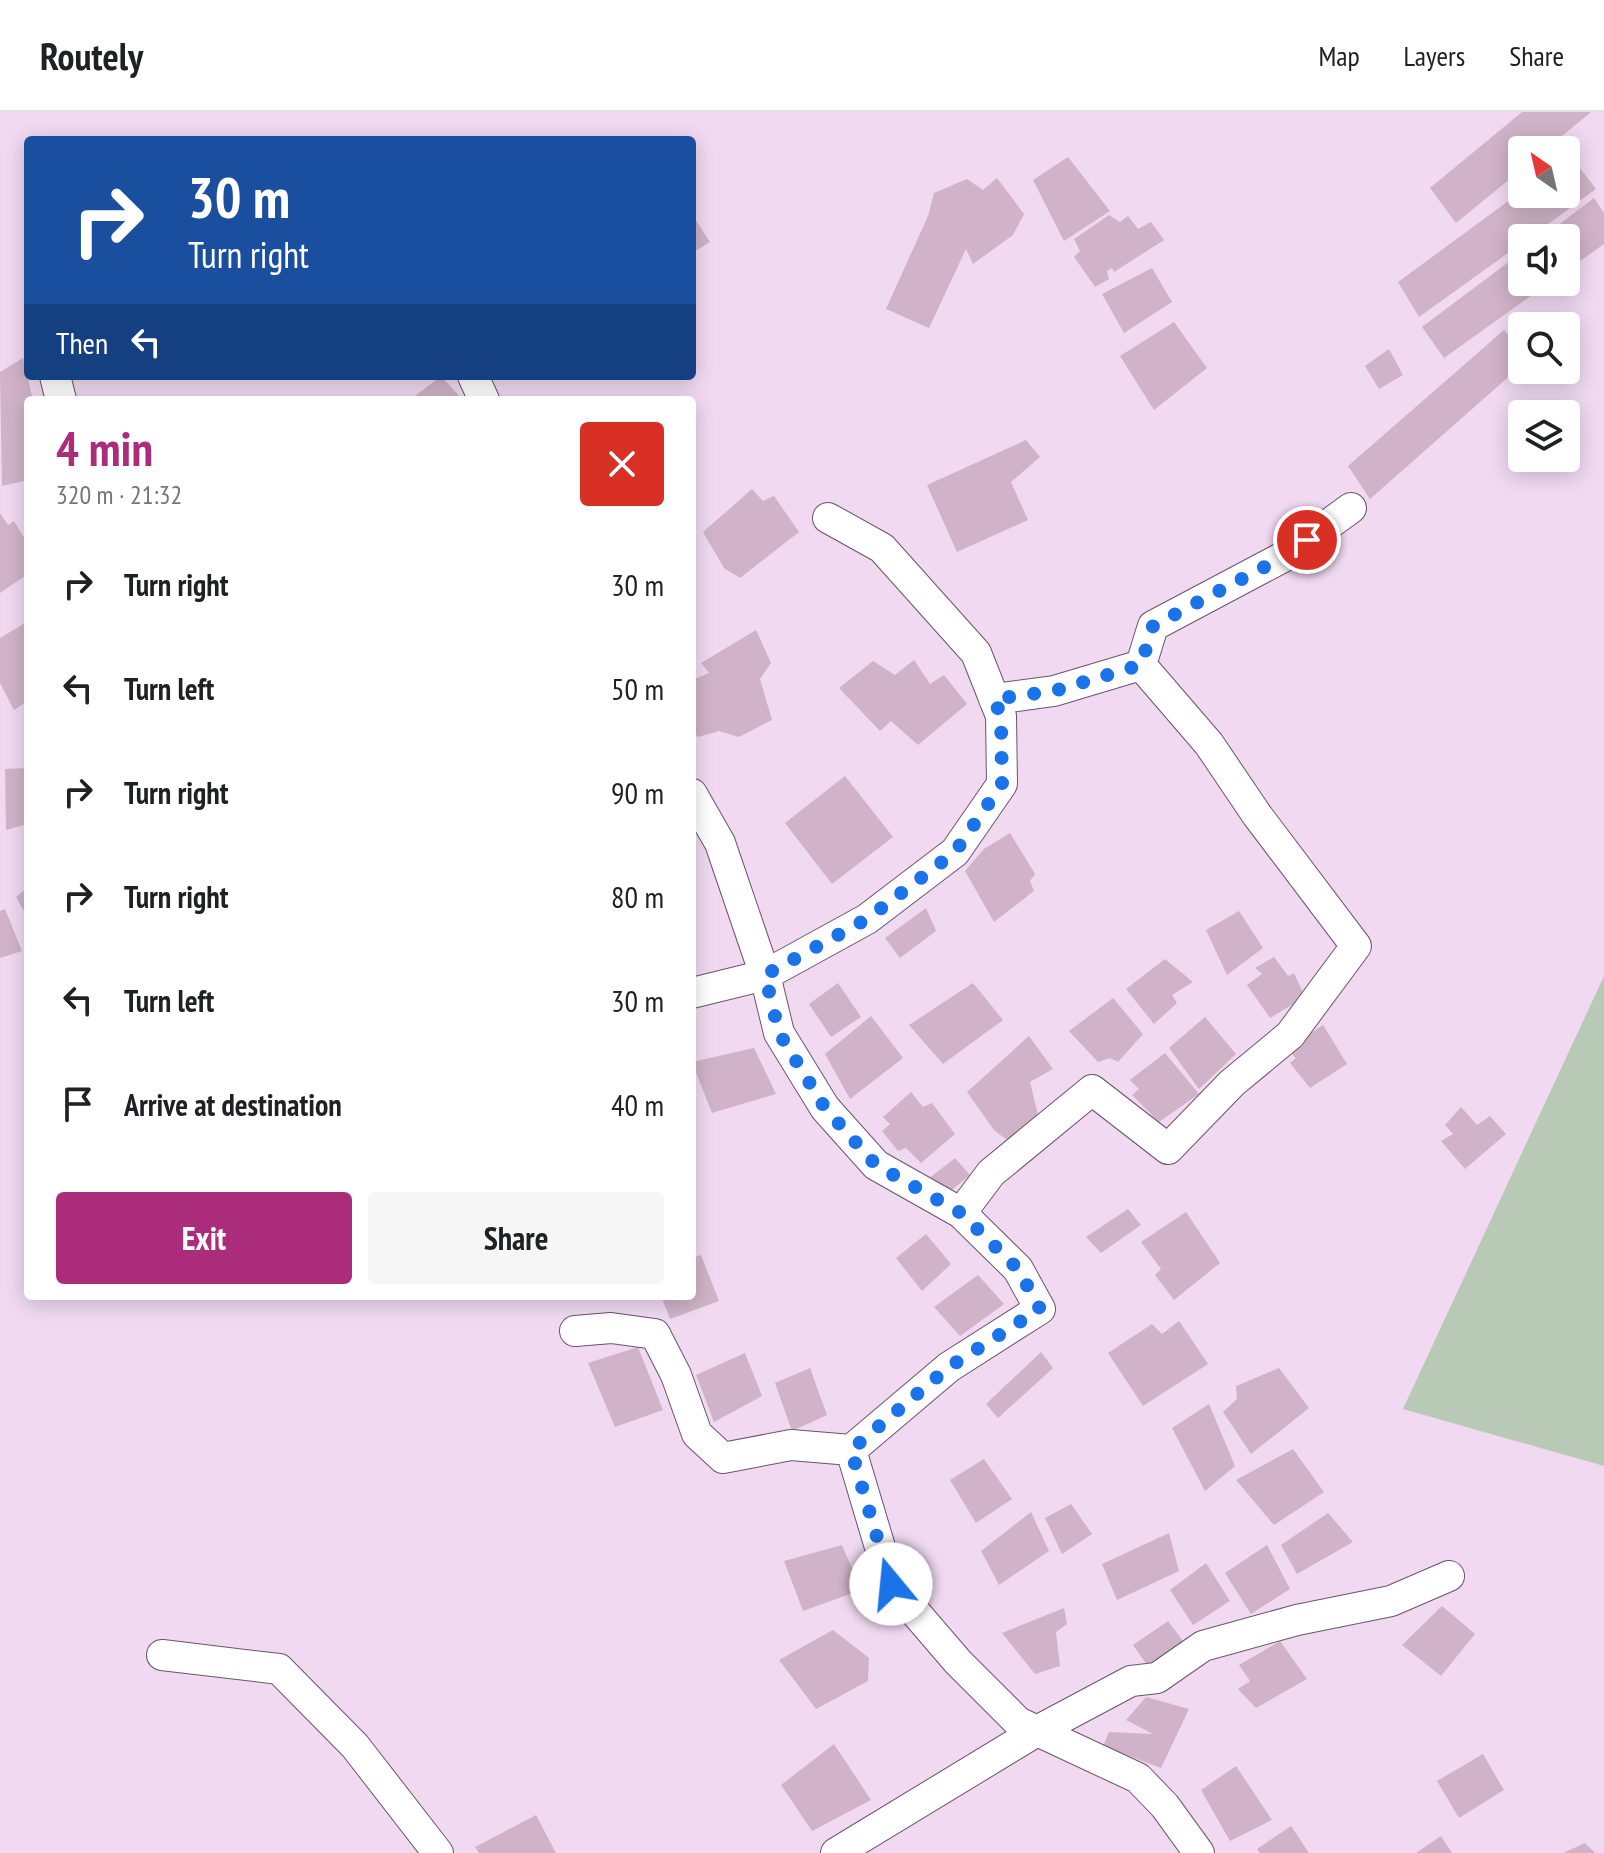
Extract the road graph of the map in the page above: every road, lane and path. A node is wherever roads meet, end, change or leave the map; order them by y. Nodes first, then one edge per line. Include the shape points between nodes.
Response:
1 (1351, 508) dead end
2 (828, 518) dead end
3 (1141, 665) junction
4 (994, 699) junction
5 (696, 801) edge
6 (765, 975) junction
7 (696, 992) edge
8 (961, 1213) junction
9 (575, 1331) dead end
10 (851, 1450) junction
11 (1449, 1576) dead end
12 (162, 1655) dead end
13 (1037, 1731) junction
14 (438, 1853) edge
15 (836, 1853) edge
16 (1199, 1853) edge

1 - 3 street via 1285,556 1153,626
2 - 4 street via 882,548 976,653
3 - 4 street via 1054,691
3 - 8 street via 1209,744 1356,946 1290,1035 1232,1083 1168,1149 1092,1090 991,1173
4 - 6 street via 1001,716 1002,784 955,852 867,919
5 - 6 street via 720,843
6 - 7 street
6 - 8 street via 779,1033 825,1108 876,1165
8 - 10 street via 1018,1269 1040,1309 949,1367
9 - 10 street via 611,1328 655,1334 697,1434 723,1458 791,1445
10 - 13 street via 891,1584 968,1672 1018,1722
11 - 13 street via 1391,1601 1203,1646 1157,1678 1131,1681
12 - 14 street via 279,1669 355,1746
13 - 15 street
13 - 16 street via 1138,1778

